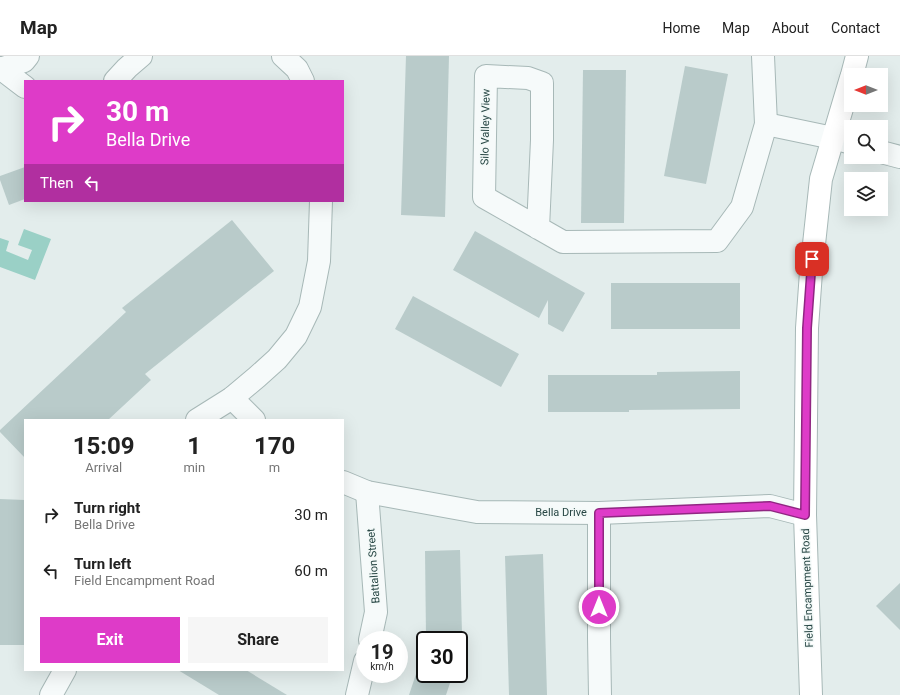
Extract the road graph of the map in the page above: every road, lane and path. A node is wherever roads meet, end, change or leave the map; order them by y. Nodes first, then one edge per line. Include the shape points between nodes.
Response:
1 (3, 56) edge
2 (28, 56) edge
3 (141, 56) edge
4 (283, 56) edge
5 (763, 56) edge
6 (857, 56) edge
7 (854, 68) edge
8 (0, 69) edge
9 (116, 80) edge
10 (302, 80) edge
11 (24, 86) edge
12 (846, 112) edge
13 (766, 124) junction
14 (842, 141) edge
15 (888, 154) edge
16 (900, 157) edge
17 (321, 202) edge
18 (538, 228) junction
19 (232, 398) junction
20 (199, 419) edge
21 (253, 419) edge
22 (344, 482) edge
23 (367, 492) junction
24 (599, 513) junction
25 (805, 515) junction
26 (372, 631) edge
27 (64, 671) edge
28 (360, 683) edge
29 (51, 695) edge
30 (357, 695) edge
31 (600, 695) edge
32 (811, 695) edge

1 - 8 street
2 - 8 street via 24,61
3 - 9 street
4 - 10 street via 297,69
5 - 13 street, Silo Valley View
6 - 7 street
8 - 11 street
12 - 14 street, Field Encampment Road
13 - 14 street
13 - 18 street, Silo Valley View via 742,208 717,241 563,242
14 - 25 street, Field Encampment Road via 821,180 811,272 807,328
15 - 16 street
17 - 19 street via 319,261 310,307 296,336 277,359
18 - 18 street, Silo Valley View via 484,197 486,76 528,78 542,83
19 - 20 street
19 - 21 street
22 - 23 street, Bella Drive
23 - 24 street, Bella Drive via 476,512
23 - 26 street, Battalion Street via 376,612
24 - 25 street, Bella Drive via 770,506
24 - 31 street
25 - 32 street, Field Encampment Road
27 - 29 street
28 - 30 street

